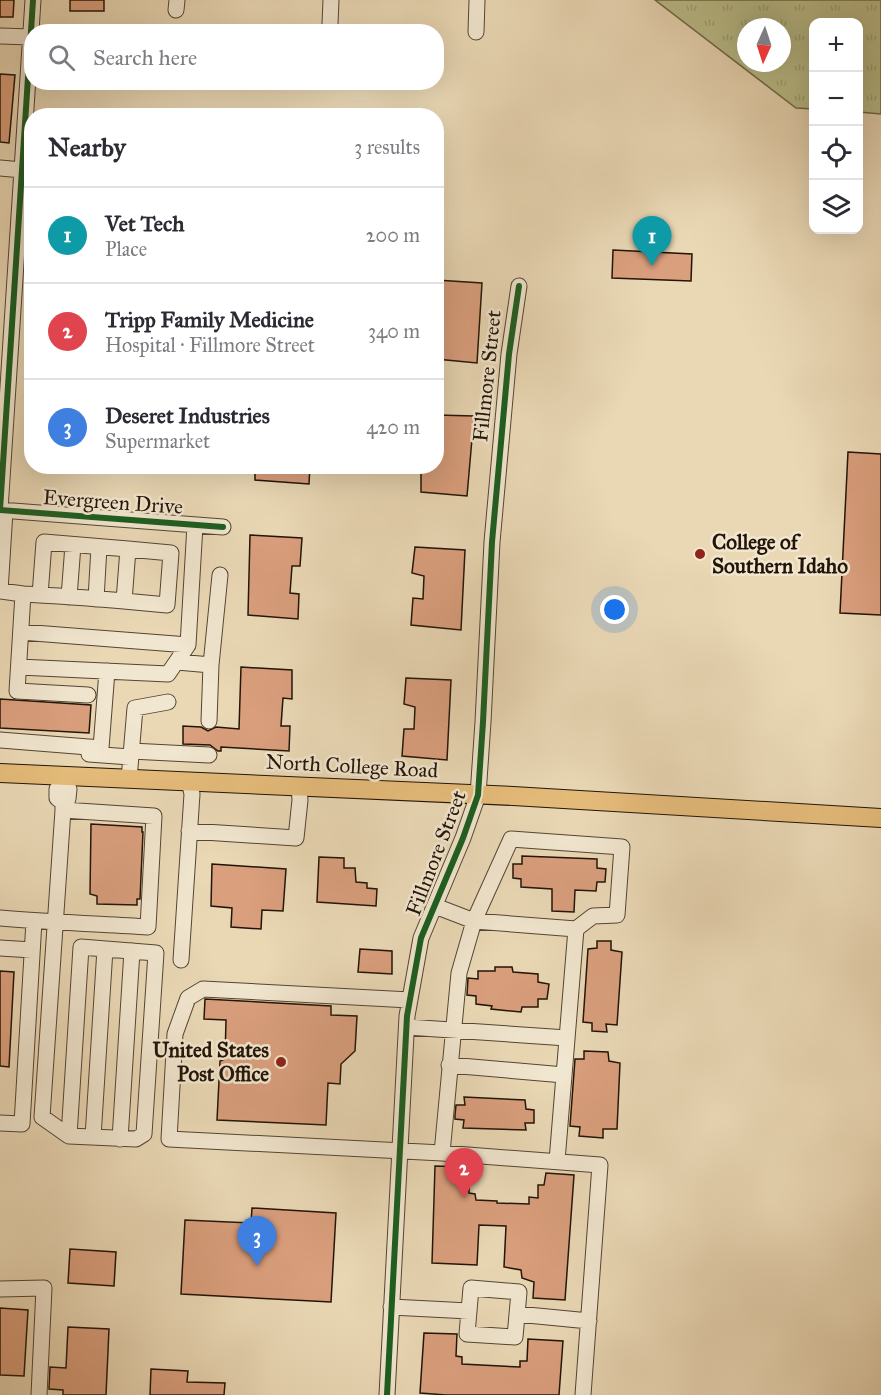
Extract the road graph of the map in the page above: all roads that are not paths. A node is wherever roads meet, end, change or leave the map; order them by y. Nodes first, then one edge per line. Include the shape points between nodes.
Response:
1 (33, 0) edge
2 (331, 0) edge
3 (477, 0) edge
4 (31, 24) edge
5 (330, 24) dead end
6 (476, 32) dead end
7 (0, 37) edge
8 (24, 38) edge
9 (27, 90) edge
10 (26, 108) edge
11 (24, 137) edge
12 (0, 168) edge
13 (22, 170) junction
14 (519, 285) dead end
15 (3, 510) edge
16 (195, 525) junction
17 (223, 528) dead end
18 (73, 545) junction
19 (99, 547) junction
20 (128, 549) junction
21 (220, 575) dead end
22 (1, 591) edge
23 (23, 594) junction
24 (40, 595) junction
25 (69, 597) junction
26 (96, 599) junction
27 (124, 601) junction
28 (21, 632) junction
29 (188, 645) junction
30 (177, 662) junction
31 (211, 665) junction
32 (19, 667) junction
33 (107, 671) junction
34 (88, 695) dead end
35 (168, 702) dead end
36 (209, 721) dead end
37 (0, 740) edge
38 (88, 750) junction
39 (0, 754) edge
40 (131, 754) junction
41 (209, 755) dead end
42 (0, 773) edge
43 (86, 777) junction
44 (129, 779) junction
45 (63, 780) junction
46 (189, 781) junction
47 (299, 787) junction
48 (478, 795) junction
49 (63, 807) junction
50 (881, 818) edge
51 (189, 831) junction
52 (435, 906) junction
53 (0, 918) edge
54 (34, 921) junction
55 (57, 921) junction
56 (474, 921) junction
57 (576, 929) junction
58 (0, 948) edge
59 (105, 949) junction
60 (32, 950) junction
61 (132, 951) junction
62 (182, 960) dead end
63 (410, 1000) junction
64 (407, 1027) junction
65 (453, 1030) junction
66 (567, 1038) junction
67 (450, 1065) junction
68 (564, 1075) junction
69 (0, 1123) edge
70 (69, 1136) junction
71 (93, 1137) junction
72 (120, 1139) junction
73 (400, 1152) junction
74 (442, 1153) junction
75 (557, 1161) junction
76 (0, 1290) edge
77 (391, 1307) junction
78 (469, 1311) junction
79 (517, 1314) junction
80 (589, 1321) junction
81 (39, 1395) edge
82 (387, 1395) edge
83 (583, 1395) edge

1 - 4 street
2 - 5 street
3 - 6 street
7 - 8 street
9 - 10 street
11 - 13 street
12 - 13 street
13 - 15 street
14 - 48 street, Fillmore Street via 493,532
15 - 16 street, Evergreen Drive
15 - 22 street
16 - 17 street, Evergreen Drive
16 - 29 street
18 - 19 street
18 - 24 street via 44,542
18 - 25 street
19 - 20 street
19 - 26 street
20 - 27 street
20 - 27 street via 171,553 167,604
21 - 31 street
22 - 23 street
23 - 24 street
23 - 28 street
24 - 25 street
25 - 26 street
26 - 27 street
28 - 29 street
28 - 32 street
29 - 30 street
30 - 31 street
30 - 33 street via 168,674
31 - 36 street
32 - 33 street
32 - 34 street via 17,691
33 - 38 street via 101,748
35 - 40 street via 135,708
37 - 38 street
37 - 39 street
38 - 40 street
38 - 43 street
40 - 41 street
40 - 44 street
42 - 45 main road, North College Road
43 - 44 main road, North College Road
43 - 45 main road, North College Road
44 - 46 main road, North College Road
45 - 49 street via 69,789
46 - 47 main road, North College Road
46 - 51 street
47 - 48 main road, North College Road
47 - 51 street via 296,838
48 - 50 main road, North College Road
48 - 52 street, Fillmore Street
49 - 55 street
49 - 55 street via 154,816 148,927
51 - 62 street
52 - 56 street
52 - 63 street, Fillmore Street via 422,938
53 - 54 street
54 - 55 street
54 - 60 street
55 - 70 street via 42,1117
56 - 57 street
56 - 57 street via 511,839 622,848 617,915 593,916
56 - 65 street via 459,974
57 - 66 street
58 - 60 street
59 - 61 street
59 - 70 street via 81,947
59 - 71 street
60 - 69 street via 22,1124
61 - 72 street
61 - 72 street via 156,953 144,1134 136,1140
63 - 64 street, Fillmore Street
63 - 73 street via 203,989 188,998 175,1034 169,1139
64 - 65 street
64 - 73 street, Fillmore Street
65 - 66 street
65 - 67 street
66 - 68 street
67 - 68 street
67 - 74 street
68 - 75 street
70 - 71 street
71 - 72 street
73 - 74 street
73 - 77 street, Fillmore Street
74 - 75 street
75 - 80 street via 600,1165
76 - 81 street via 44,1288
77 - 78 street
77 - 82 street, Fillmore Street
78 - 79 street via 471,1288 519,1292
78 - 79 street via 467,1334 515,1337
79 - 80 street
80 - 83 street

